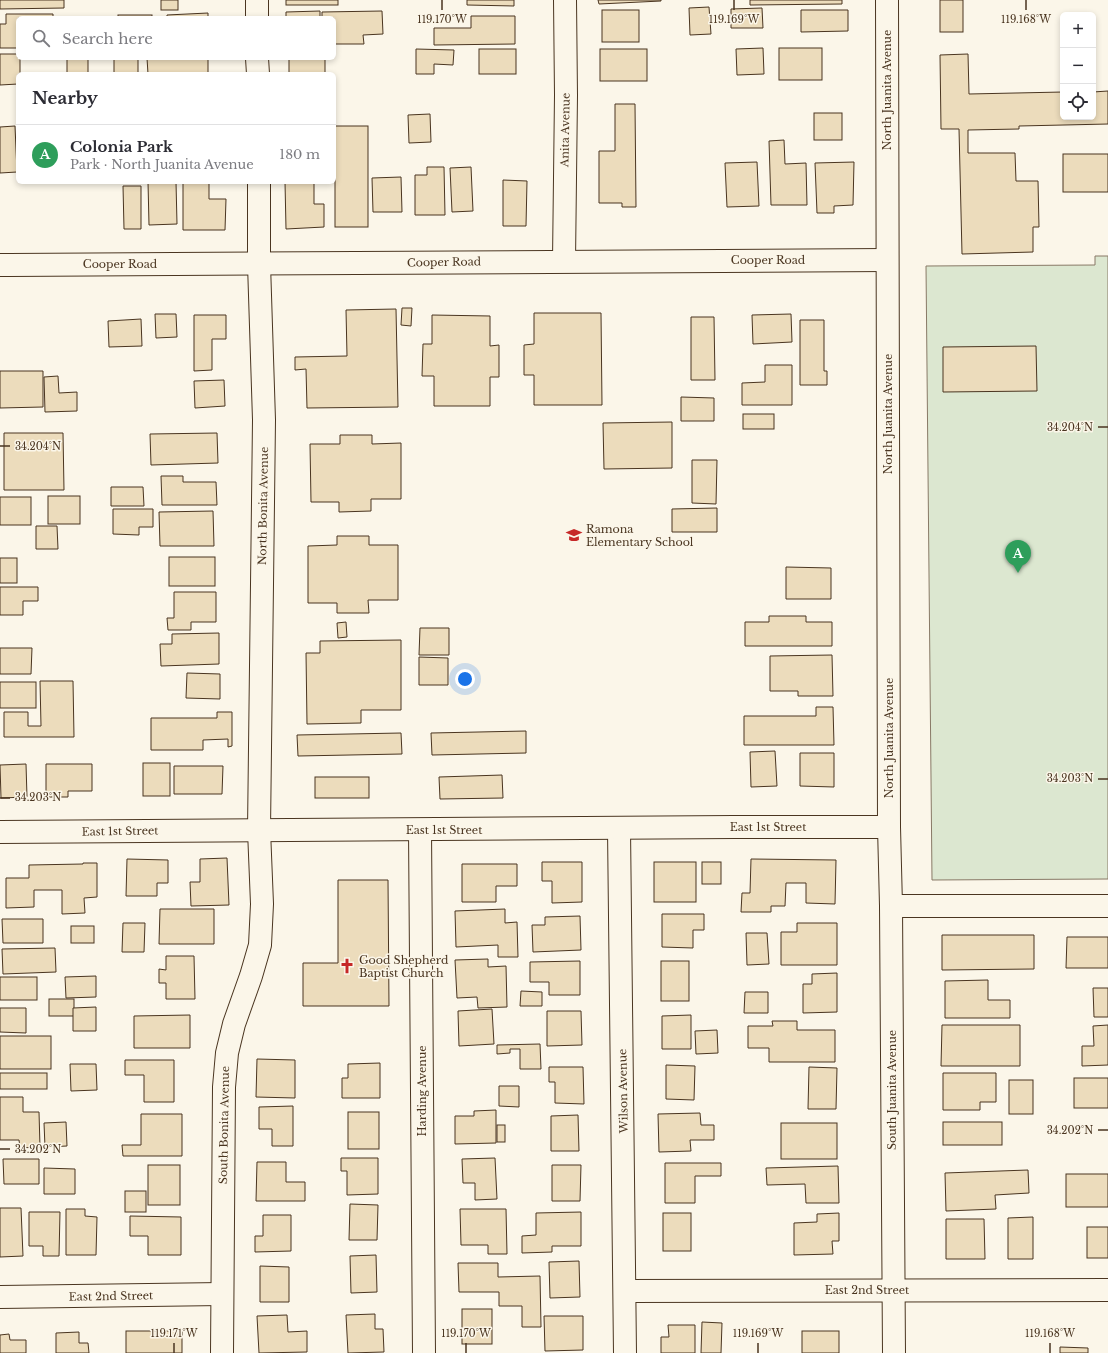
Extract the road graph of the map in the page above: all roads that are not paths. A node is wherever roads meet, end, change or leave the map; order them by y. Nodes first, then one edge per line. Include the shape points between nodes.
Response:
1 (257, 0) edge
2 (565, 0) edge
3 (887, 0) edge
4 (257, 16) edge
5 (258, 60) edge
6 (258, 72) edge
7 (258, 184) edge
8 (887, 260) junction
9 (564, 261) junction
10 (259, 264) junction
11 (0, 265) edge
12 (889, 827) junction
13 (619, 829) junction
14 (259, 830) junction
15 (420, 830) junction
16 (0, 832) edge
17 (891, 906) junction
18 (1108, 906) edge
19 (893, 1290) junction
20 (1108, 1290) edge
21 (625, 1291) junction
22 (222, 1294) junction
23 (0, 1297) edge
24 (222, 1353) edge
25 (424, 1353) edge
26 (625, 1353) edge
27 (894, 1353) edge

1 - 4 street
2 - 9 street, Anita Avenue
3 - 8 street, North Juanita Avenue
5 - 6 street
7 - 10 street, North Bonita Avenue
8 - 9 street, Cooper Road
8 - 12 street, North Juanita Avenue
9 - 10 street, Cooper Road
10 - 11 street, Cooper Road
10 - 14 street, North Bonita Avenue via 264,420
12 - 13 street, East 1st Street
12 - 17 street, South Juanita Avenue
13 - 15 street, East 1st Street
13 - 21 street, Wilson Avenue
14 - 15 street, East 1st Street
14 - 16 street, East 1st Street
14 - 22 street, South Bonita Avenue via 262,904 260,944 234,1024 227,1053 224,1087
15 - 25 street, Harding Avenue
17 - 18 street
17 - 19 street, South Juanita Avenue
19 - 20 street, East 2nd Street
19 - 21 street, East 2nd Street
19 - 27 street, South Juanita Avenue
21 - 26 street, Wilson Avenue
22 - 23 street, East 2nd Street
22 - 24 street, South Bonita Avenue

